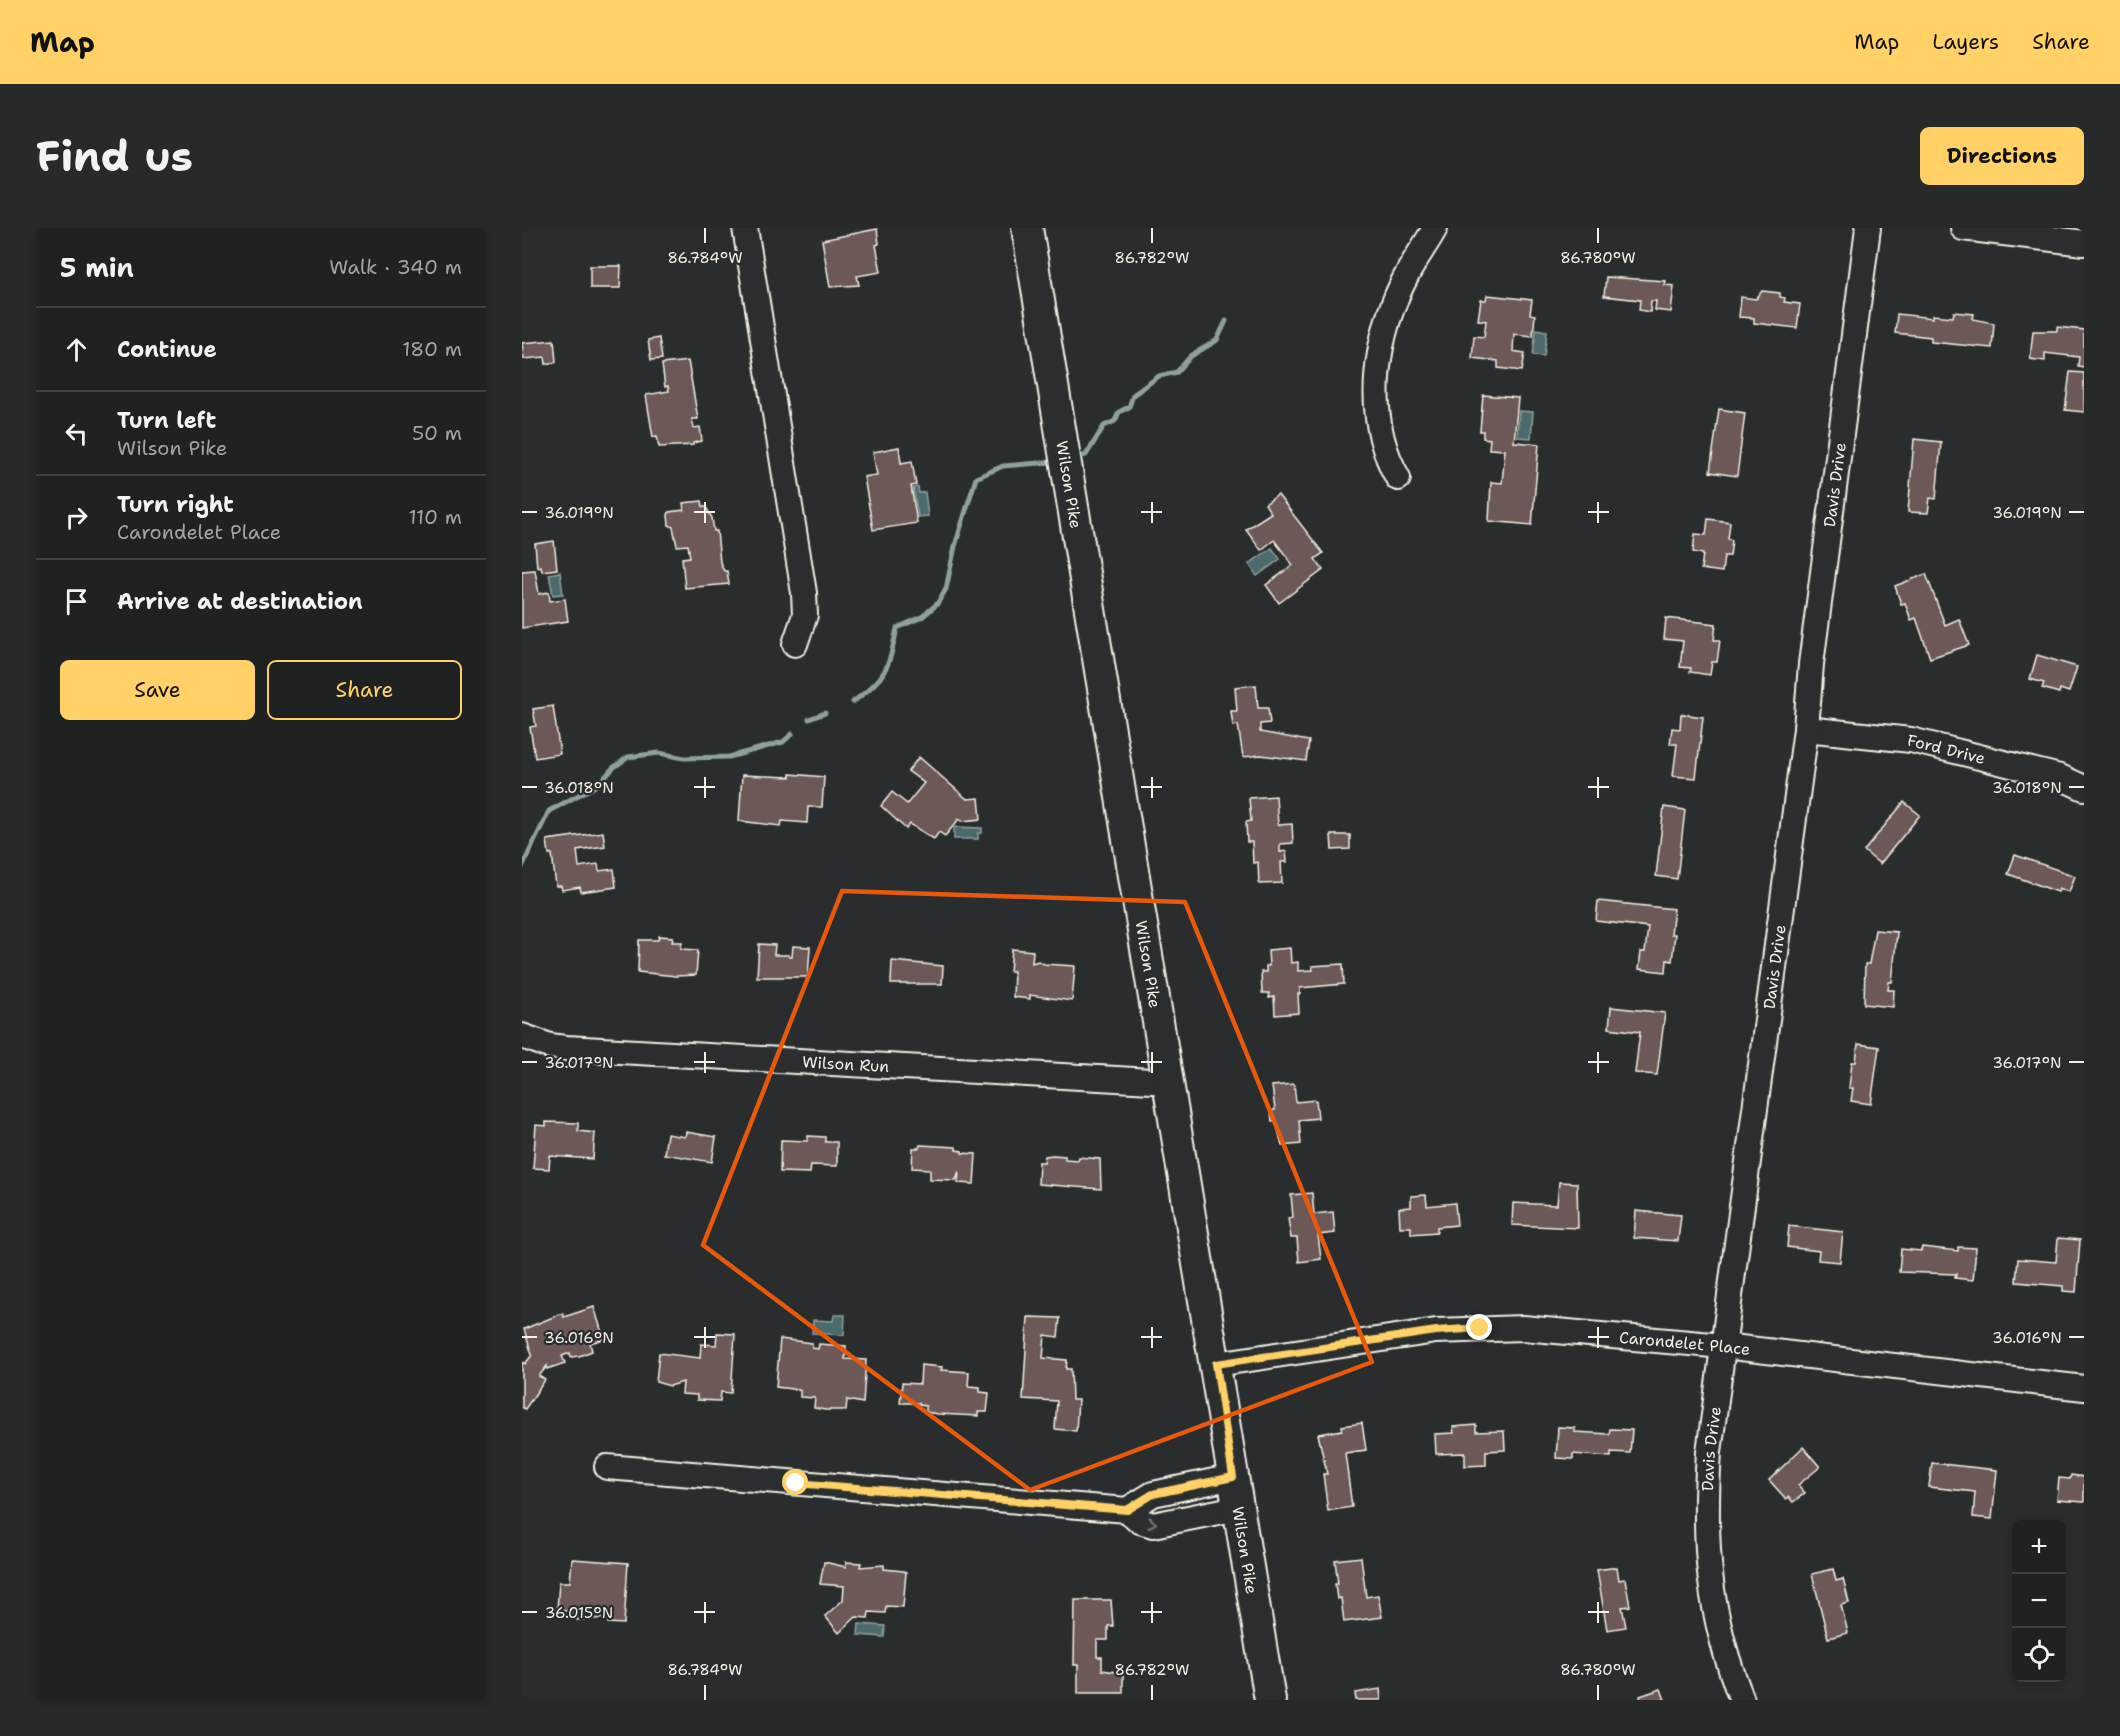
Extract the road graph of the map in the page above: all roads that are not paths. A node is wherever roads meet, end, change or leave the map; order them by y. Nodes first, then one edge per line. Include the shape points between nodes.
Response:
1 (745, 228) edge
2 (1027, 228) edge
3 (1436, 228) edge
4 (1868, 228) edge
5 (1963, 228) edge
6 (2084, 243) edge
7 (1398, 478) dead end
8 (795, 644) dead end
9 (1806, 729) junction
10 (2084, 788) edge
11 (522, 1036) edge
12 (1170, 1082) junction
13 (1723, 1346) junction
14 (1216, 1364) junction
15 (2084, 1388) edge
16 (607, 1467) dead end
17 (1233, 1477) junction
18 (1238, 1508) junction
19 (1127, 1510) junction
20 (1270, 1700) edge
21 (1742, 1700) edge

1 - 8 street via 804,593 805,615
2 - 12 main road, Wilson Pike
3 - 7 street via 1395,301 1377,376 1377,423 1388,461
4 - 9 street, Davis Drive
5 - 6 street
9 - 10 street, Ford Drive via 1911,740 2060,777
9 - 13 street, Davis Drive
11 - 12 street, Wilson Run via 550,1046 582,1049
12 - 14 main road, Wilson Pike
13 - 14 street, Carondelet Place via 1560,1330 1480,1328
13 - 15 street, Carondelet Place
13 - 21 street, Davis Drive via 1705,1505 1707,1563 1715,1615
14 - 17 main road, Wilson Pike
16 - 19 street
17 - 18 main road, Wilson Pike
17 - 19 street via 1153,1494
19 -> 18 street via 1152,1525
18 - 20 main road, Wilson Pike

